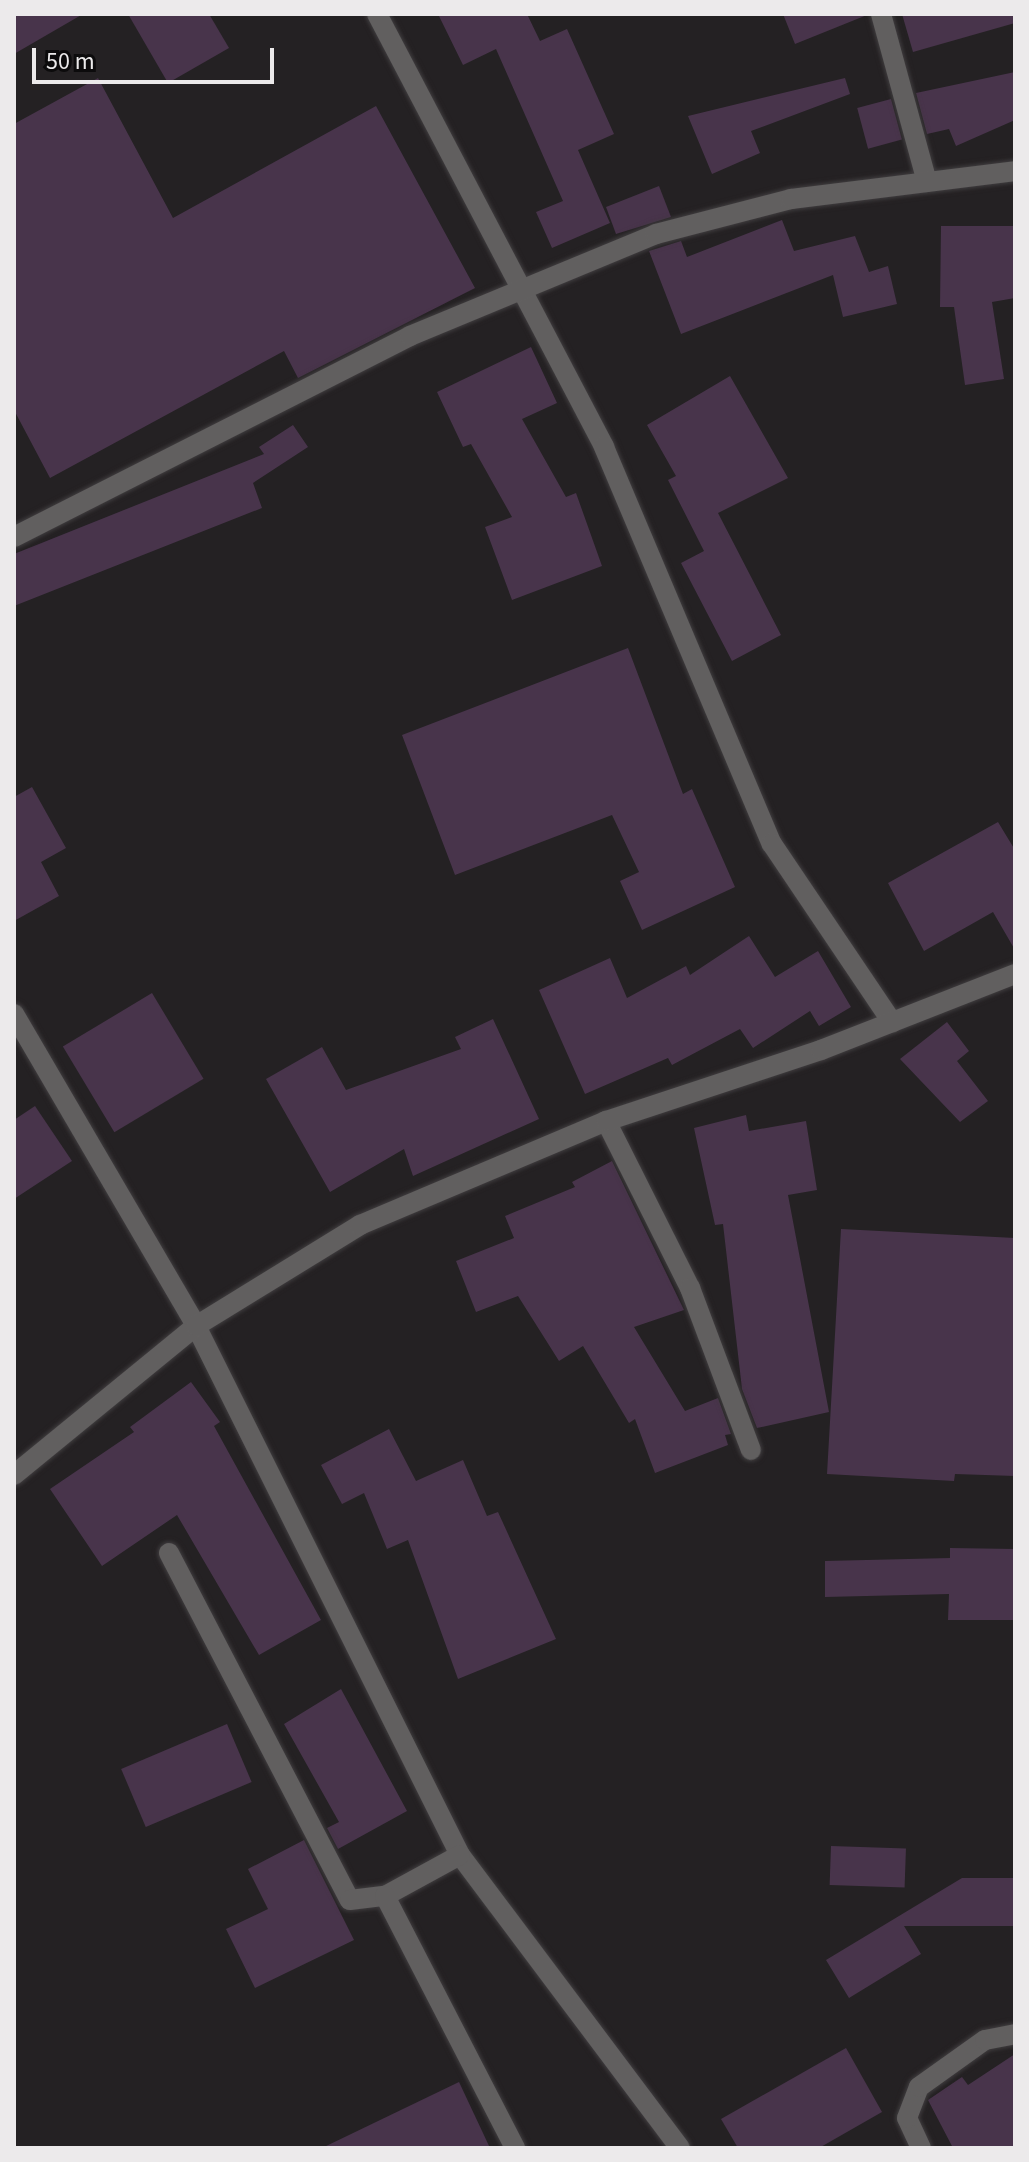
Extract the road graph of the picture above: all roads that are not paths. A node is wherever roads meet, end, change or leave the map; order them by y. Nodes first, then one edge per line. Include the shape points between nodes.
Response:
1 (377, 14) edge
2 (881, 14) edge
3 (1015, 171) edge
4 (927, 182) junction
5 (521, 286) junction
6 (14, 537) edge
7 (1015, 974) edge
8 (14, 1014) edge
9 (892, 1022) junction
10 (606, 1121) junction
11 (196, 1326) junction
12 (751, 1450) dead end
13 (14, 1475) edge
14 (169, 1553) dead end
15 (460, 1855) junction
16 (385, 1896) junction
17 (1015, 2034) edge
18 (515, 2148) edge
19 (680, 2148) edge
20 (921, 2148) edge

1 - 5 street
2 - 4 street
3 - 4 street
4 - 5 street via 791,199 656,234
5 - 6 street
5 - 9 street via 653,555 772,844
7 - 9 street
8 - 11 street
9 - 10 street
10 - 11 street via 360,1225
10 - 12 street via 690,1288
11 - 13 street
11 - 15 street
14 - 16 street via 347,1895 355,1903
15 - 16 street
15 - 19 street
16 - 18 street
17 - 20 street via 985,2040 919,2087 907,2118

